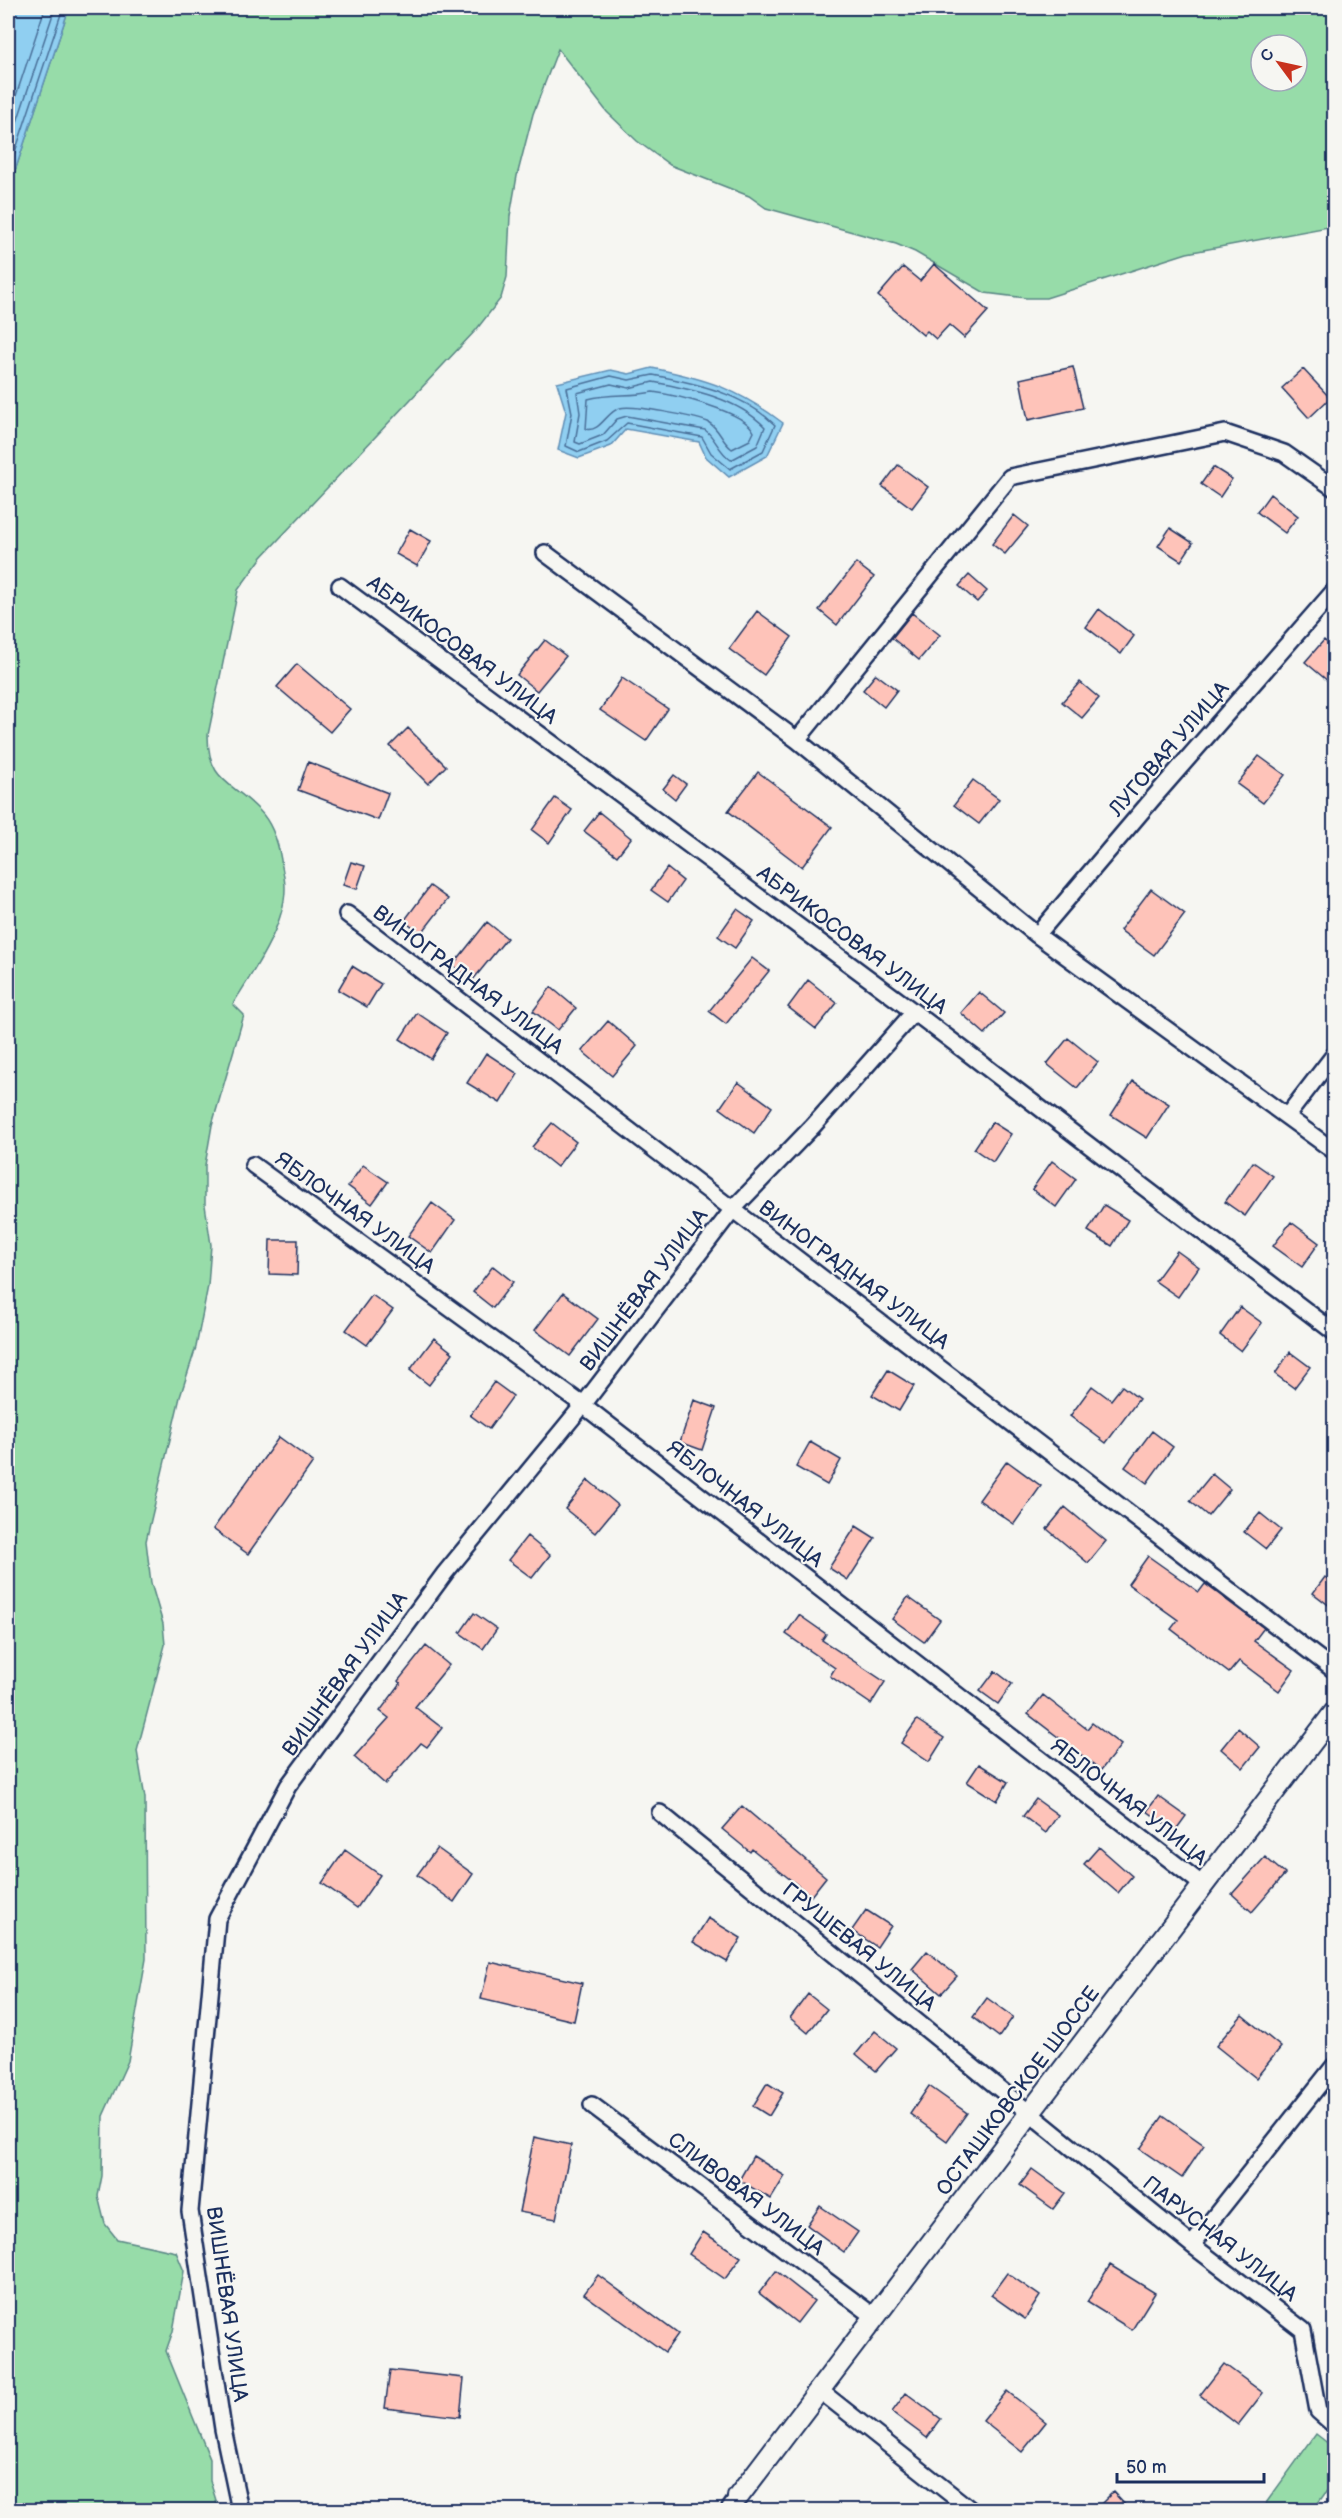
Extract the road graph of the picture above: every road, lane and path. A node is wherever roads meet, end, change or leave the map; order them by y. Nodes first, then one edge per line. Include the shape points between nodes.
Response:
1 (1335, 488) edge
2 (545, 553) dead end
3 (340, 586) dead end
4 (1335, 591) edge
5 (797, 740) junction
6 (347, 914) dead end
7 (1037, 935) junction
8 (914, 1012) junction
9 (1335, 1055) edge
10 (1287, 1116) junction
11 (1335, 1151) edge
12 (253, 1165) dead end
13 (733, 1209) junction
14 (1335, 1332) edge
15 (583, 1405) junction
16 (1335, 1670) edge
17 (1335, 1713) edge
18 (660, 1813) dead end
19 (1203, 1886) junction
20 (1335, 2066) edge
21 (592, 2105) dead end
22 (1031, 2115) junction
23 (1192, 2245) junction
24 (875, 2318) junction
25 (818, 2389) junction
26 (1335, 2425) edge
27 (735, 2506) edge
28 (240, 2511) edge
29 (971, 2511) edge

1 - 5 street via 1284,453 1225,433 1010,477
2 - 5 street
3 - 8 street, АБРИКОСОВАЯ УЛИЦА
4 - 7 street, ЛУГОВАЯ УЛИЦА
5 - 7 street
6 - 13 street, ВИНОГРАДНАЯ УЛИЦА
7 - 10 street
8 - 13 street, ВИШНЁВАЯ УЛИЦА
8 - 14 street, АБРИКОСОВАЯ УЛИЦА
9 - 10 street
10 - 11 street
12 - 15 street, ЯБЛОЧНАЯ УЛИЦА
13 - 15 street, ВИШНЁВАЯ УЛИЦА
13 - 16 street, ВИНОГРАДНАЯ УЛИЦА
15 - 19 street, ЯБЛОЧНАЯ УЛИЦА
15 - 28 street, ВИШНЁВАЯ УЛИЦА via 445,1573 288,1786 217,1919 190,2211 223,2429
17 - 19 street, ОСТАШКОВСКОЕ ШОССЕ
18 - 22 street, ГРУШЕВАЯ УЛИЦА
19 - 22 street, ОСТАШКОВСКОЕ ШОССЕ
20 - 23 street
21 - 24 street, СЛИВОВАЯ УЛИЦА
22 - 23 street, ПАРУСНАЯ УЛИЦА
22 - 24 street, ОСТАШКОВСКОЕ ШОССЕ
23 - 26 street, ПАРУСНАЯ УЛИЦА via 1303,2330 1318,2411
24 - 25 street, ОСТАШКОВСКОЕ ШОССЕ
25 - 27 street, ОСТАШКОВСКОЕ ШОССЕ
25 - 29 street

